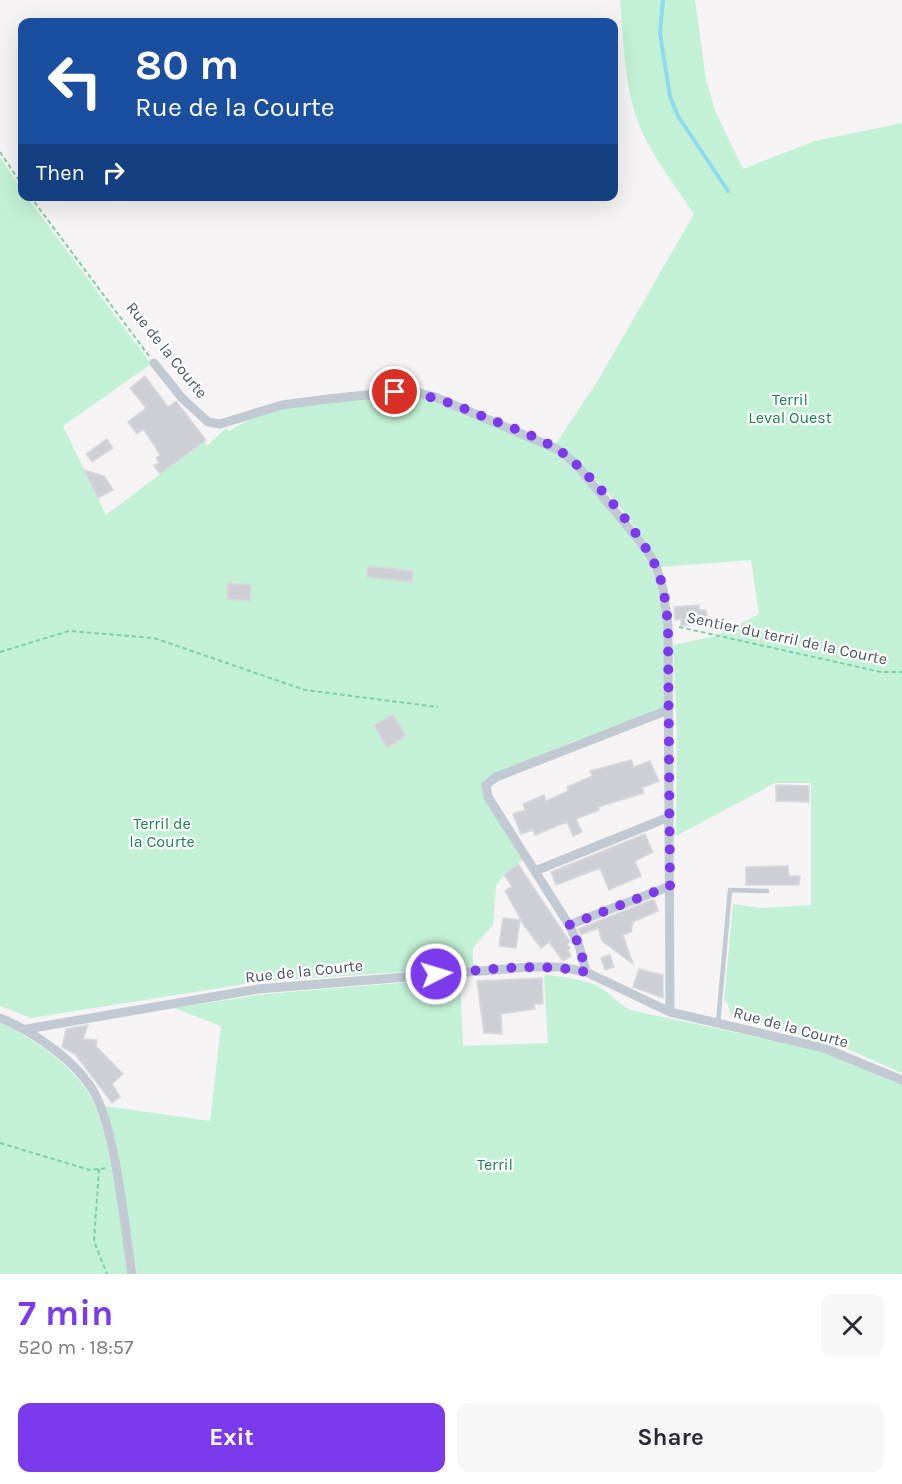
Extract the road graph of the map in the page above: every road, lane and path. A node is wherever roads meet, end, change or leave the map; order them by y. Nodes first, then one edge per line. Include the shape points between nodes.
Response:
1 (0, 152) edge
2 (18, 179) edge
3 (34, 201) edge
4 (154, 363) joint
5 (668, 625) junction
6 (0, 652) edge
7 (902, 672) edge
8 (438, 707) dead end
9 (668, 710) junction
10 (669, 817) junction
11 (535, 871) junction
12 (670, 886) junction
13 (767, 891) dead end
14 (569, 925) junction
15 (586, 972) junction
16 (670, 1012) junction
17 (0, 1018) edge
18 (718, 1023) junction
19 (27, 1029) junction
20 (902, 1080) edge
21 (0, 1143) edge
22 (114, 1167) junction
23 (99, 1168) junction
24 (107, 1274) edge
25 (132, 1274) edge

1 - 2 path
3 - 4 path, Rue de la Courte
4 - 5 street, Rue de la Courte via 208,422 220,424 282,405 395,392 418,393 557,449 600,490 646,549 663,589
5 - 7 path, Sentier du terril de la Courte via 881,672
5 - 9 street, Rue de la Courte
6 - 8 path via 69,631 154,638 305,690
9 - 10 street, Rue de la Courte
9 - 11 street via 489,781 488,797
10 - 11 street
10 - 12 street, Rue de la Courte
11 - 14 street
12 - 14 street
12 - 16 street, Rue de la Courte
13 - 18 lane via 730,890
14 - 15 street
15 - 16 street, Rue de la Courte
15 - 19 street, Rue de la Courte via 530,967 258,989
16 - 18 street, Rue de la Courte
17 - 19 street
18 - 20 street, Rue de la Courte via 824,1048
19 - 22 street via 82,1076 95,1094
21 - 23 path via 90,1170
22 - 23 path
22 - 25 street
23 - 24 path via 94,1241

